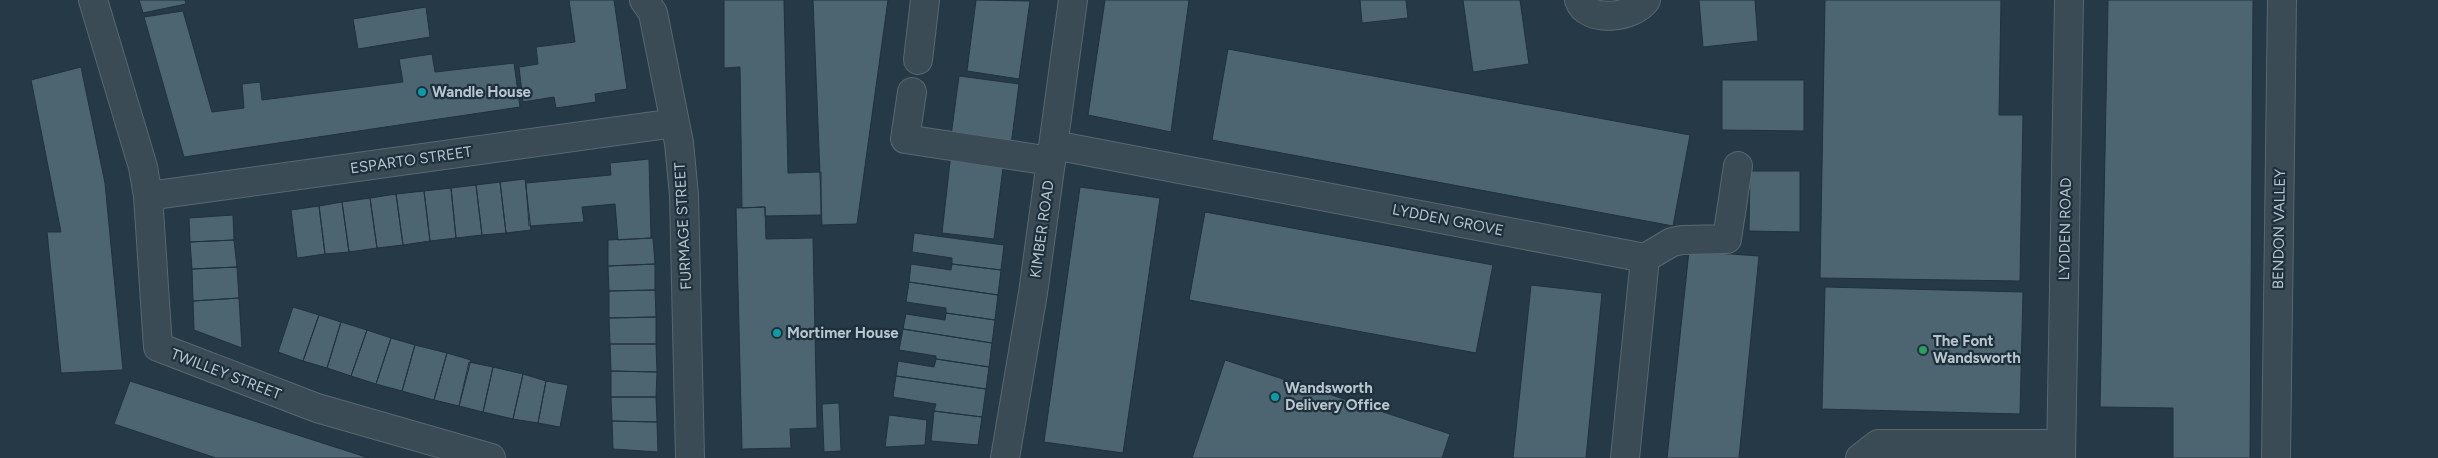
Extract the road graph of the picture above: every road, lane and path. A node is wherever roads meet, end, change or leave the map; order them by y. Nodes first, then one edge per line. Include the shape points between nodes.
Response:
1 (93, 0) edge
2 (644, 0) edge
3 (925, 0) edge
4 (1073, 0) edge
5 (1579, 0) edge
6 (1646, 0) edge
7 (2069, 0) edge
8 (2282, 0) edge
9 (918, 60) dead end
10 (912, 92) dead end
11 (675, 123) junction
12 (1052, 153) junction
13 (1738, 166) dead end
14 (148, 196) junction
15 (1645, 258) junction
16 (2061, 451) edge
17 (491, 458) edge
18 (690, 458) edge
19 (1005, 458) edge
20 (1625, 458) edge
21 (1860, 458) edge
22 (2276, 458) edge

1 - 14 street, TWILLEY STREET via 143,167
2 - 11 street, FURMAGE STREET via 653,13
3 - 9 street
4 - 12 street, KIMBER ROAD
5 - 6 street via 1584,11 1596,16 1632,12
7 - 16 street, LYDDEN ROAD
8 - 22 street, BENDON VALLEY
10 - 12 street, LYDDEN GROVE via 905,139
11 - 14 street, ESPARTO STREET
11 - 18 street, FURMAGE STREET via 684,195
12 - 15 street, LYDDEN GROVE
12 - 19 street, KIMBER ROAD via 1033,293
13 - 15 street via 1728,239 1672,242
14 - 17 street, TWILLEY STREET via 158,347 316,408
15 - 20 street
16 - 21 street via 1878,444

